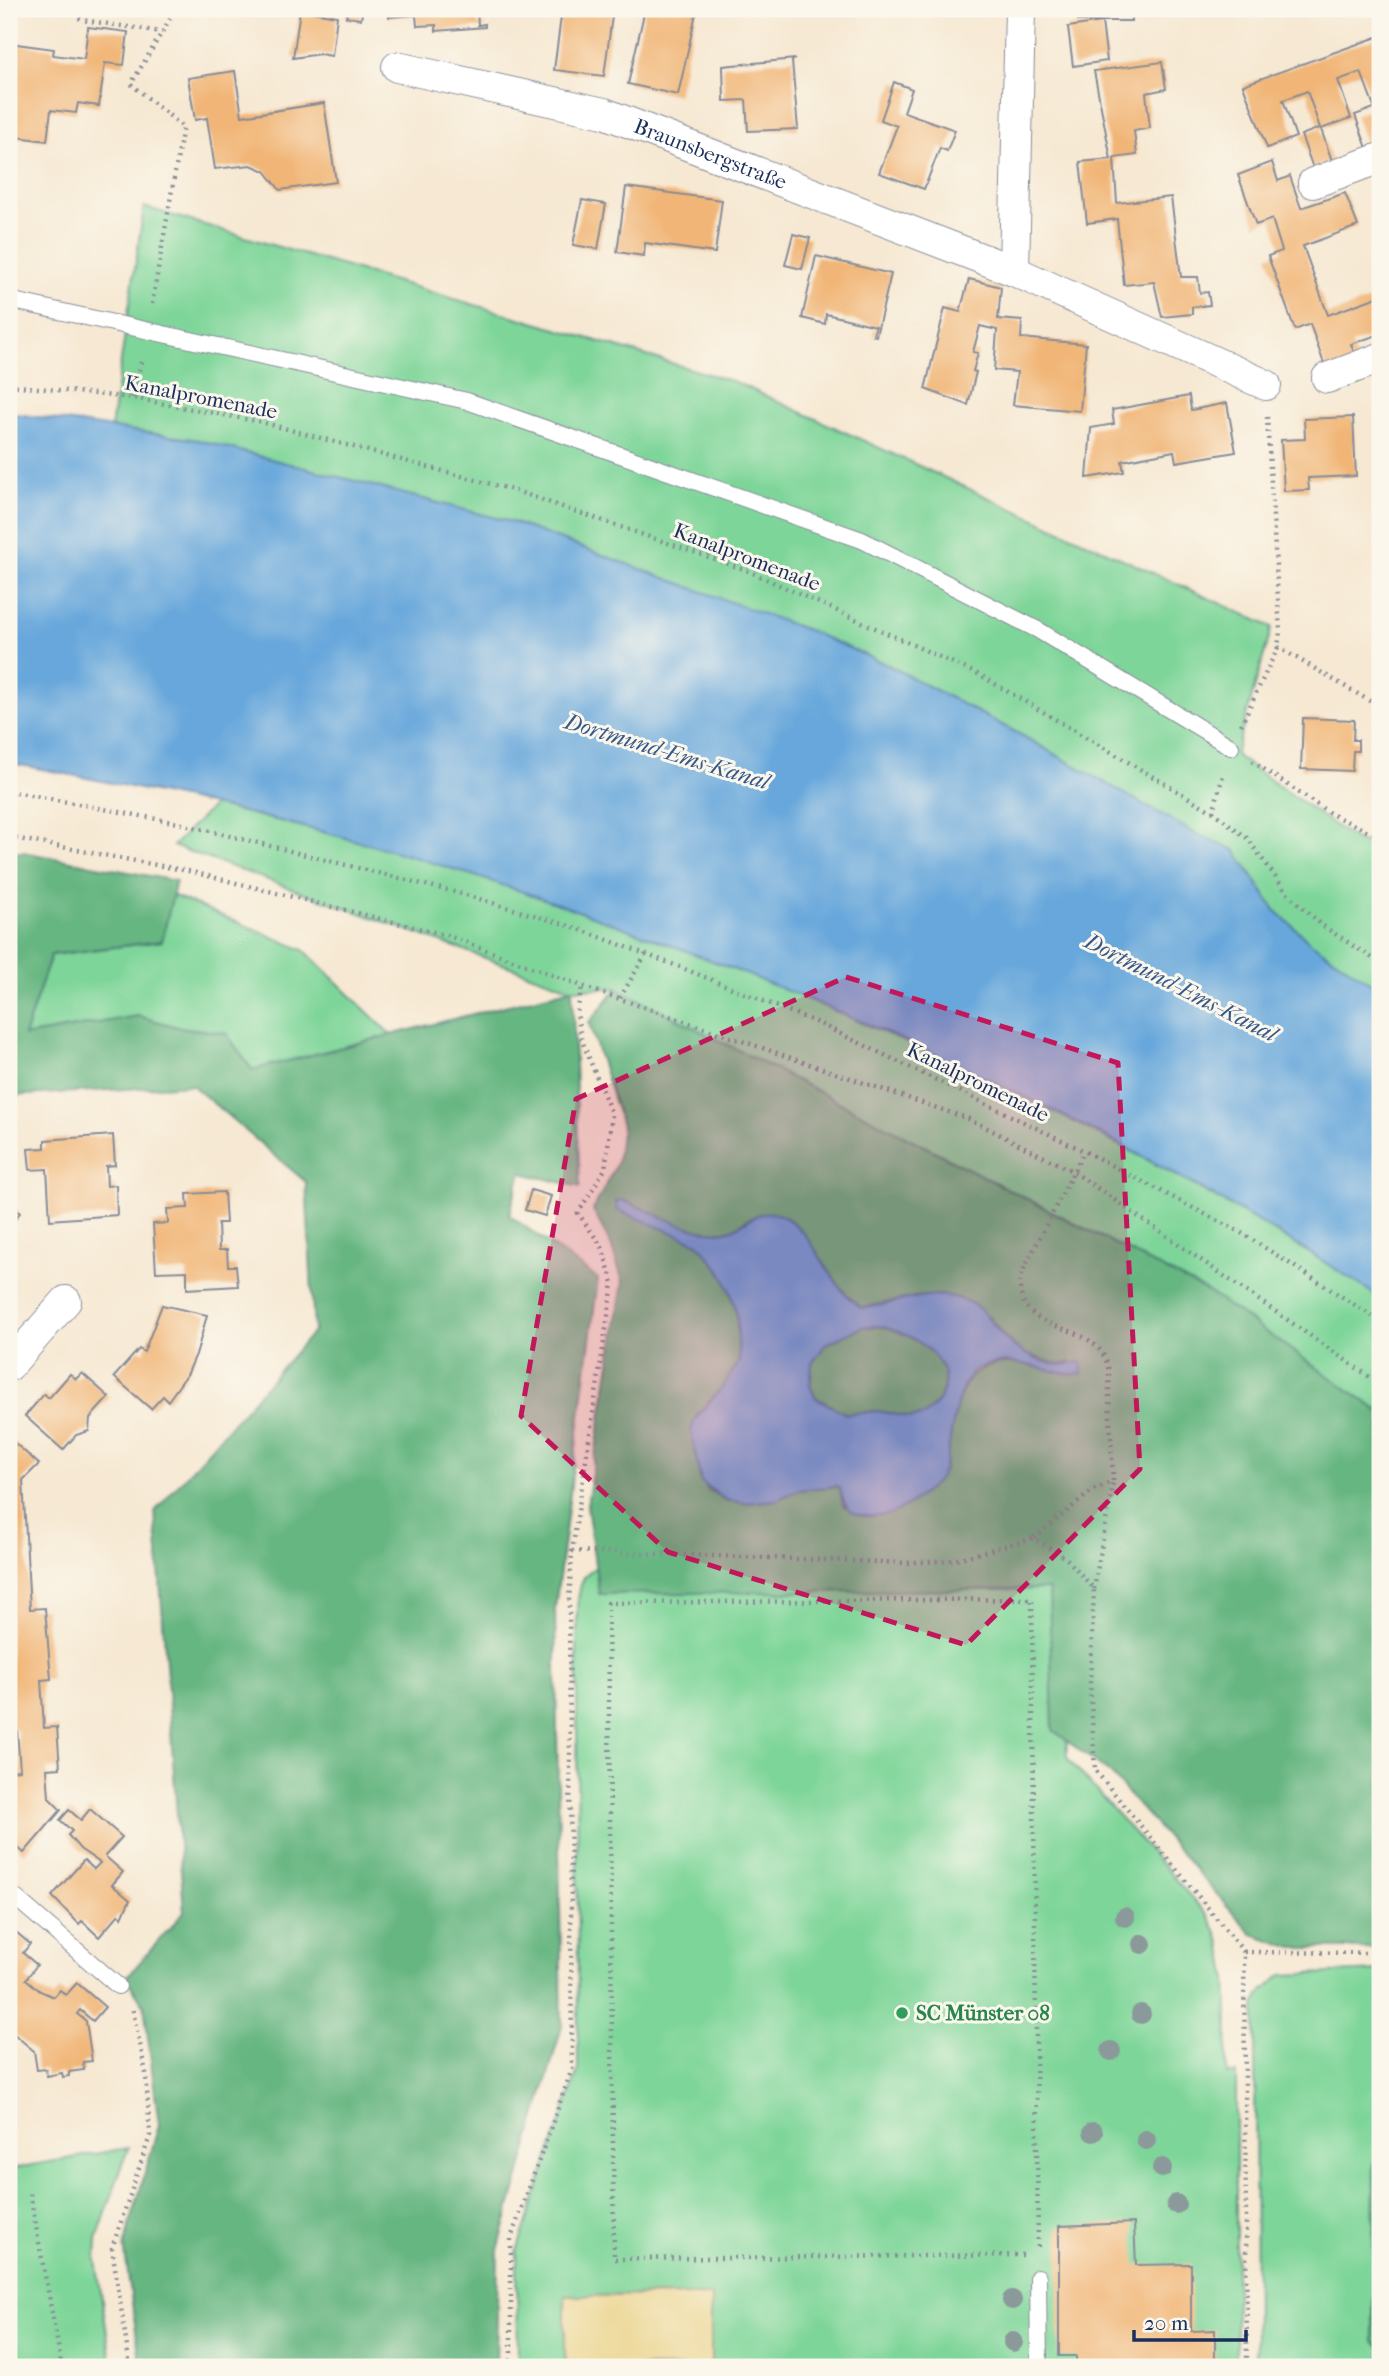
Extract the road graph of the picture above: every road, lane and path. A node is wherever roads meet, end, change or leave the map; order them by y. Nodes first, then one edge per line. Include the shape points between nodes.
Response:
1 (68, 9) edge
2 (176, 9) edge
3 (1020, 9) edge
4 (162, 32) junction
5 (397, 67) dead end
6 (1379, 163) edge
7 (1313, 183) dead end
8 (1014, 271) junction
9 (9, 300) edge
10 (147, 331) junction
11 (1380, 358) edge
12 (1327, 378) dead end
13 (9, 385) edge
14 (1266, 385) joint
15 (133, 398) junction
16 (1380, 707) edge
17 (1231, 747) joint
18 (9, 792) edge
19 (9, 837) edge
20 (1380, 837) edge
21 (646, 954) junction
22 (1380, 963) edge
23 (582, 986) junction
24 (620, 998) junction
25 (1084, 1151) junction
26 (1074, 1172) junction
27 (66, 1301) dead end
28 (1380, 1321) edge
29 (9, 1366) edge
30 (1380, 1384) edge
31 (1113, 1480) junction
32 (1034, 1538) junction
33 (572, 1551) junction
34 (1094, 1589) junction
35 (9, 1892) edge
36 (1244, 1952) junction
37 (1380, 1953) edge
38 (118, 1986) joint
39 (30, 2194) dead end
40 (1038, 2255) junction
41 (1038, 2277) joint
42 (62, 2367) edge
43 (130, 2367) edge
44 (511, 2367) edge
45 (1039, 2367) edge
46 (1247, 2367) edge

1 - 4 path via 82,20
2 - 4 path
3 - 8 street
4 - 10 path via 131,84 183,127
5 - 8 street, Braunsbergstraße via 604,113
6 - 7 street
8 - 14 street, Braunsbergstraße
9 - 10 lane
10 - 15 path
10 - 17 lane via 467,401 862,540 1038,630
11 - 12 street
13 - 15 path, Kanalpromenade
14 - 16 path via 1278,647
15 - 22 path, Kanalpromenade via 261,422 513,489 746,570 859,619 980,675 1213,812 1247,838 1287,893 1323,926
17 - 20 path via 1331,814
18 - 21 path, Kanalpromenade via 178,822 466,895
19 - 23 path via 188,871 446,935
21 - 24 path
21 - 25 path, Kanalpromenade via 818,1023
23 - 24 path
23 - 33 path via 577,1012 581,1038 612,1115 605,1168 578,1213 602,1247 613,1283
24 - 26 path via 968,1119
25 - 26 path
25 - 28 path, Kanalpromenade via 1245,1235
26 - 30 path
26 - 31 path via 1020,1277 1019,1295 1027,1309 1044,1322 1096,1344 1108,1364
27 - 29 street
31 - 32 path via 1093,1490
31 - 34 path
32 - 33 path via 954,1560 907,1563
32 - 34 path via 1068,1560
33 - 44 path via 572,2069 510,2238
34 - 36 path via 1090,1684 1095,1770
35 - 38 lane
36 - 37 path
36 - 46 path
38 - 43 path via 130,1996 146,2073 150,2136 111,2248
39 - 42 path
40 - 40 path via 1032,1599 608,1603 614,2259
40 - 41 path
41 - 45 lane

